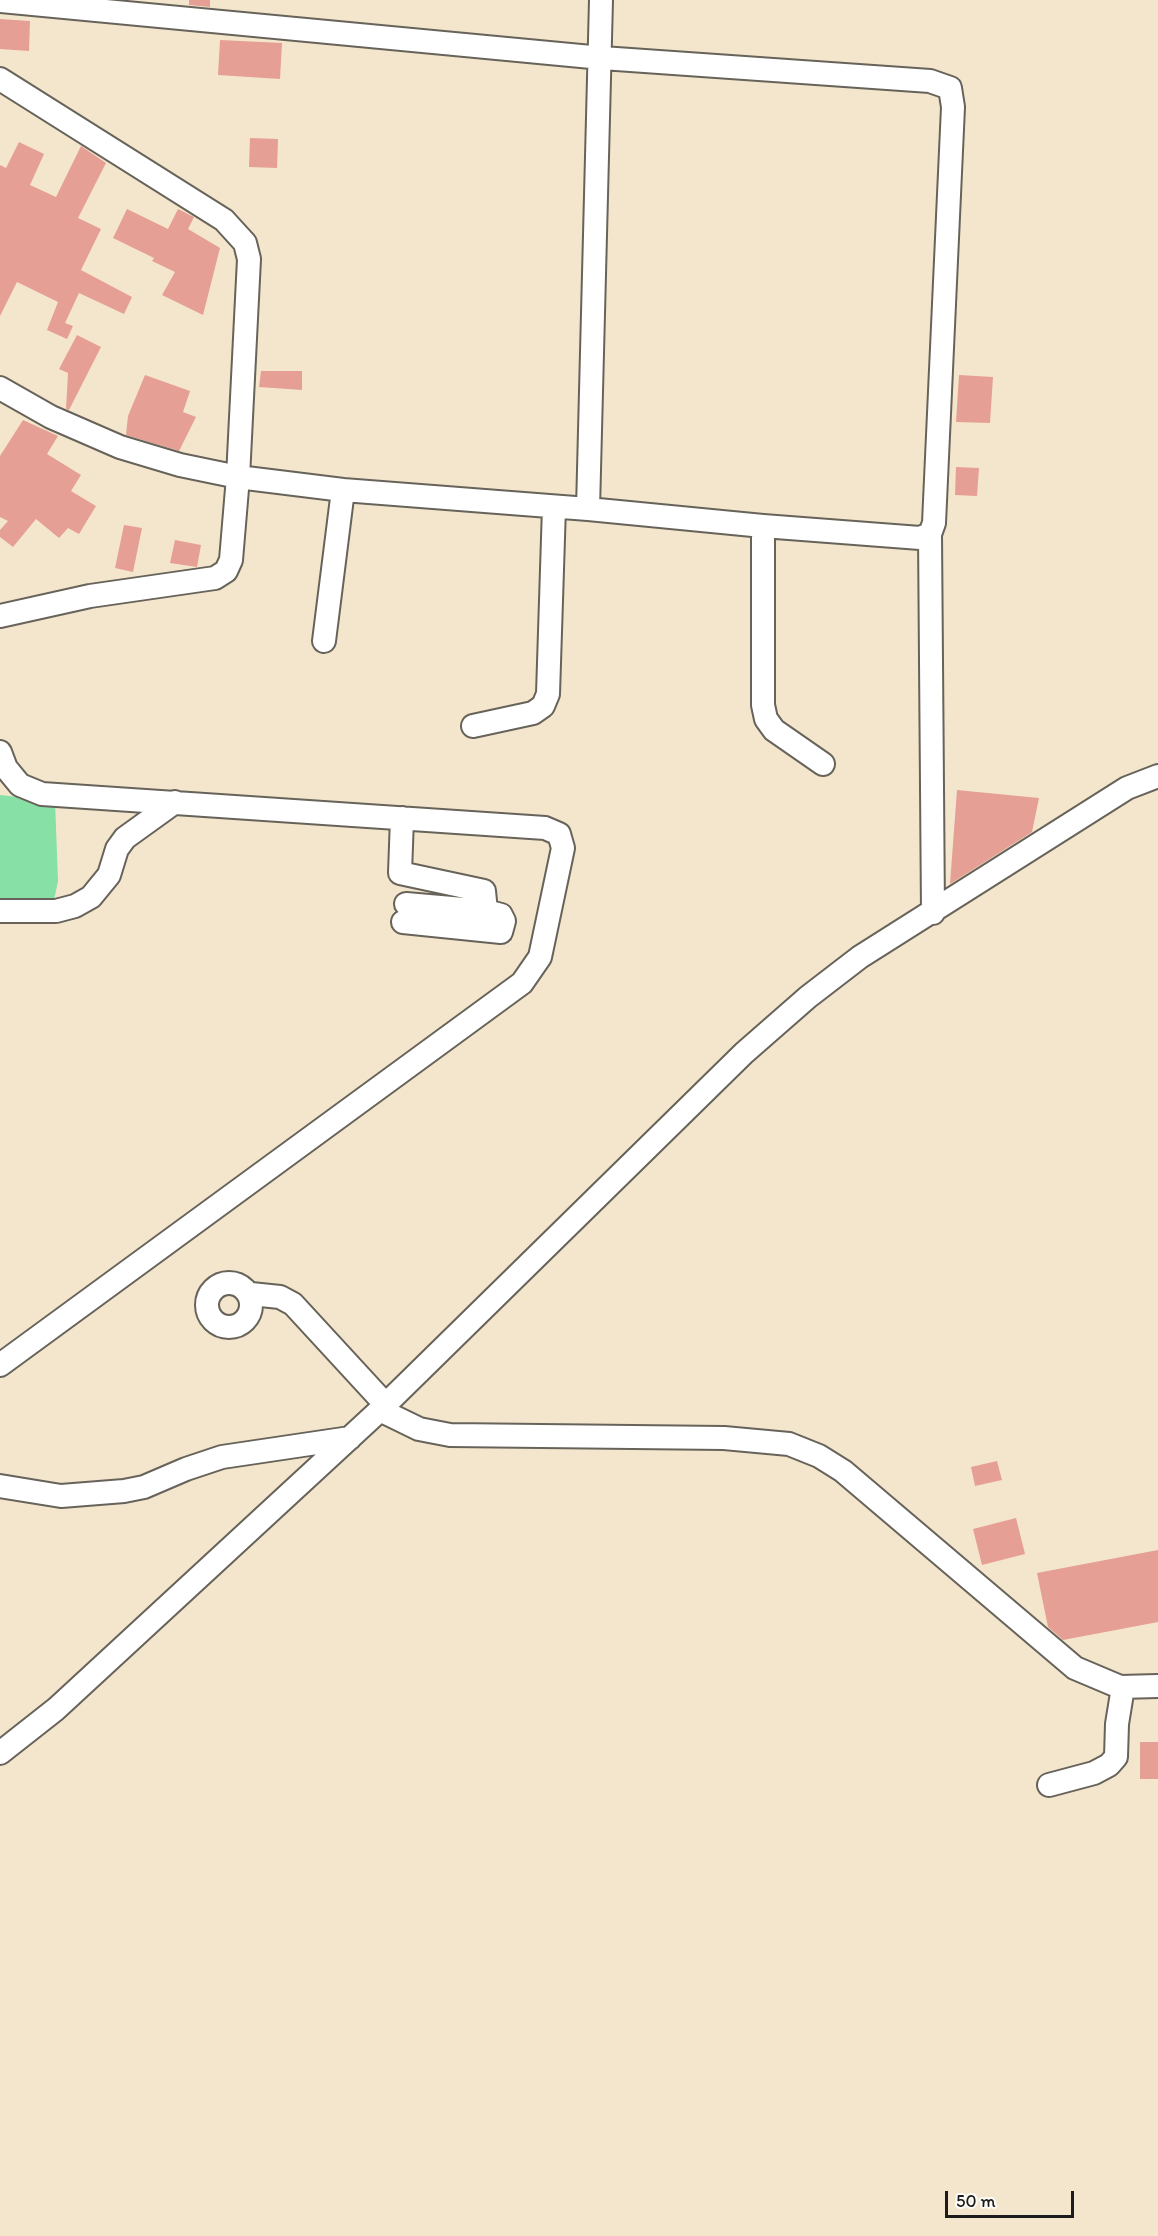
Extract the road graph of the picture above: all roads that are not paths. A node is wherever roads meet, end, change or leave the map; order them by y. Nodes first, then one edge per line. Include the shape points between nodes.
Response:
1 (602, 0) edge
2 (0, 1) edge
3 (602, 58) junction
4 (0, 79) edge
5 (0, 388) edge
6 (238, 477) junction
7 (344, 490) junction
8 (554, 507) junction
9 (588, 509) junction
10 (763, 526) junction
11 (930, 534) junction
12 (0, 616) edge
13 (324, 641) dead end
14 (473, 726) dead end
15 (0, 753) edge
16 (823, 764) dead end
17 (1158, 777) edge
18 (175, 802) junction
19 (402, 818) junction
20 (0, 911) edge
21 (404, 913) dead end
22 (933, 913) junction
23 (251, 1294) dead end
24 (0, 1365) edge
25 (383, 1407) junction
26 (350, 1438) junction
27 (0, 1486) edge
28 (1158, 1686) edge
29 (1123, 1687) junction
30 (0, 1754) edge
31 (1049, 1785) dead end

1 - 3 street
2 - 3 street
3 - 9 street
3 - 11 street via 930,81 950,88 953,106 934,523
4 - 6 street via 208,209 245,243 249,259
5 - 6 street via 51,417 120,447
6 - 7 street
6 - 12 street via 231,560 226,571 215,578 90,596
7 - 8 street
7 - 13 street
8 - 9 street
8 - 14 street via 548,694 543,706 533,713
9 - 10 street
10 - 11 street via 920,538
10 - 16 street via 766,719 774,730
11 - 22 street
15 - 18 street via 20,785 42,794
17 - 22 street via 1127,788
18 - 19 street
18 - 20 street via 125,838 109,875 92,897 56,911
19 - 21 street via 400,873 484,891 486,911 504,917 502,932
19 - 24 street via 545,828 560,834 563,848 540,957 533,969 522,983
22 - 25 street via 860,957 744,1053
23 - 25 street via 280,1297 293,1304
25 - 26 street
25 - 29 street via 419,1429 450,1435 759,1440 806,1450 843,1471 1074,1668
26 - 27 street via 222,1457 124,1491 61,1496
26 - 30 street via 56,1709
28 - 29 street
29 - 31 street via 1116,1757 1094,1773

